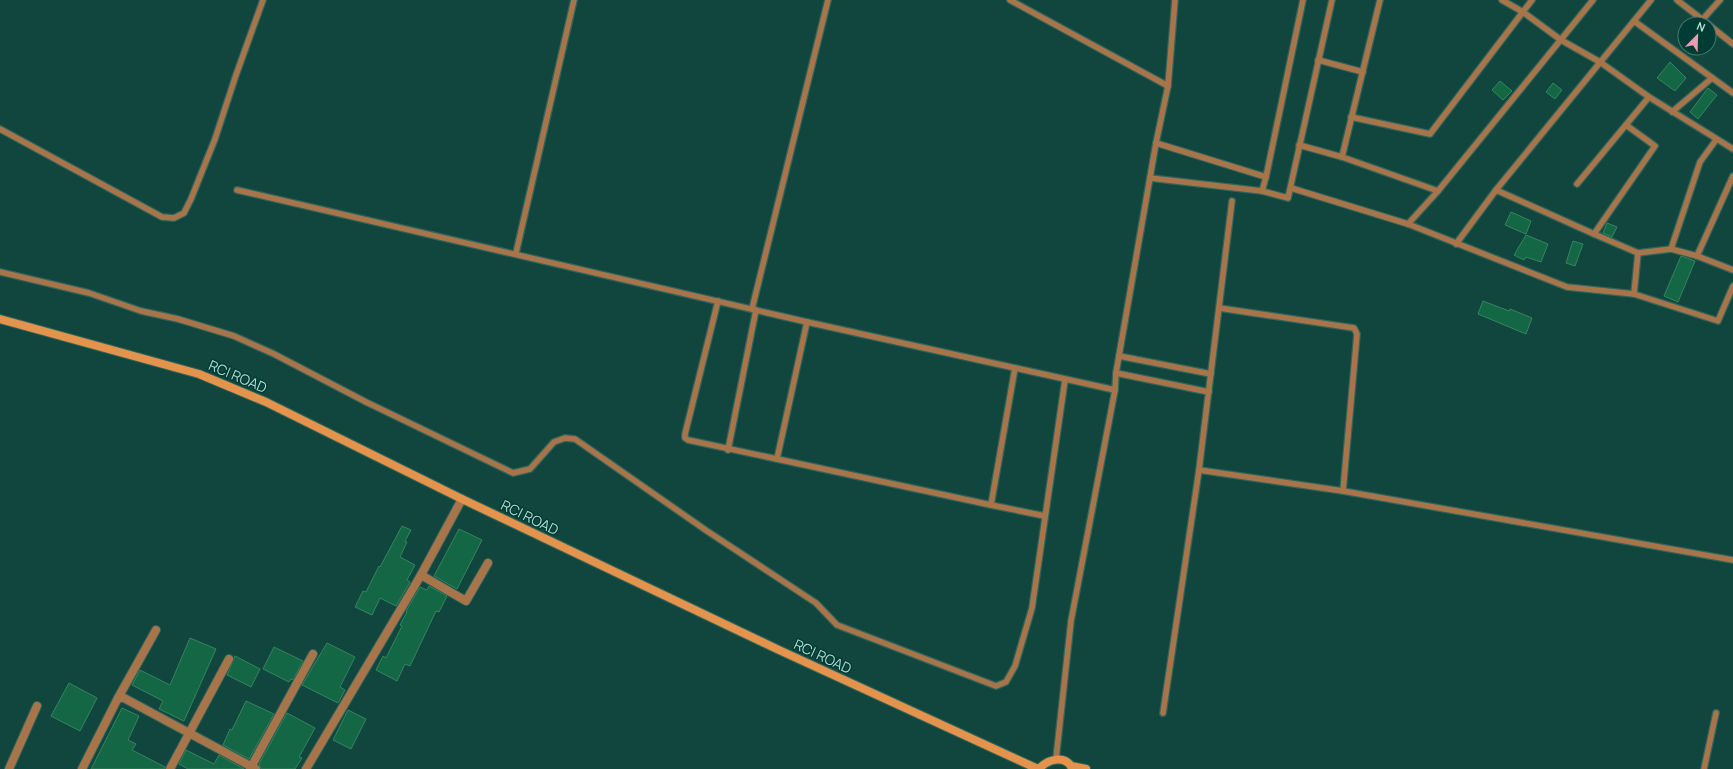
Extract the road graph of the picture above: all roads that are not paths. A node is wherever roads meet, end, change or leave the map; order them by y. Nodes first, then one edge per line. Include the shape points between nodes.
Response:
1 (263, 0) edge
2 (574, 0) edge
3 (828, 0) edge
4 (1010, 0) edge
5 (1175, 0) edge
6 (1303, 0) edge
7 (1332, 0) edge
8 (1380, 0) edge
9 (1502, 0) edge
10 (1532, 0) edge
11 (1594, 0) edge
12 (1651, 0) edge
13 (1677, 0) edge
14 (1720, 0) edge
15 (1523, 12) junction
16 (1697, 16) edge
17 (1706, 16) edge
18 (1634, 20) junction
19 (1717, 31) edge
20 (1561, 40) junction
21 (1733, 44) edge
22 (1318, 60) junction
23 (1600, 62) junction
24 (1362, 72) junction
25 (1712, 78) junction
26 (1168, 86) junction
27 (1733, 93) edge
28 (1649, 97) junction
29 (1672, 112) junction
30 (1351, 117) junction
31 (1626, 125) junction
32 (0, 129) edge
33 (1716, 140) junction
34 (1156, 143) junction
35 (1299, 145) junction
36 (1733, 149) edge
37 (1342, 157) junction
38 (1733, 176) edge
39 (1266, 177) junction
40 (1150, 178) junction
41 (1577, 184) dead end
42 (1291, 188) junction
43 (237, 190) dead end
44 (1496, 190) junction
45 (1262, 191) junction
46 (1438, 191) junction
47 (1232, 201) dead end
48 (1408, 224) junction
49 (1594, 234) junction
50 (1456, 244) junction
51 (1671, 249) junction
52 (516, 253) junction
53 (1638, 254) junction
54 (1697, 256) junction
55 (1733, 270) edge
56 (0, 272) edge
57 (1733, 286) edge
58 (1634, 294) junction
59 (718, 301) junction
60 (1219, 308) junction
61 (754, 309) junction
62 (0, 319) edge
63 (807, 322) junction
64 (1119, 356) junction
65 (1015, 368) junction
66 (1116, 373) junction
67 (1211, 374) junction
68 (1065, 380) junction
69 (1115, 390) junction
70 (1209, 392) junction
71 (728, 450) junction
72 (777, 459) junction
73 (1200, 470) junction
74 (1343, 491) junction
75 (462, 499) junction
76 (991, 505) junction
77 (1045, 516) junction
78 (1733, 560) edge
79 (488, 563) dead end
80 (421, 575) junction
81 (156, 630) dead end
82 (313, 654) dead end
83 (229, 659) dead end
84 (118, 698) junction
85 (37, 706) dead end
86 (1163, 713) dead end
87 (1716, 713) dead end
88 (190, 734) junction
89 (1056, 759) junction
90 (1072, 767) edge
91 (253, 768) edge
92 (9, 769) edge
93 (82, 769) edge
94 (170, 769) edge
95 (306, 769) edge
96 (1039, 769) edge
97 (1086, 769) edge
98 (1704, 769) edge

1 - 32 lane via 215,139 191,199 184,213 174,218 162,217
2 - 52 lane
3 - 61 lane
4 - 26 lane
5 - 26 lane
6 - 39 lane
7 - 22 lane
8 - 24 lane
9 - 15 lane
10 - 15 lane
11 - 20 lane
12 - 18 lane
13 - 16 lane
14 - 17 lane
15 - 20 lane
15 - 30 lane via 1430,134
18 - 23 lane
18 - 25 lane
19 - 21 lane
20 - 23 lane
20 - 46 lane
22 - 24 lane
22 - 35 lane
23 - 28 lane
23 - 44 lane
24 - 30 lane
25 - 27 lane
25 - 29 lane
26 - 34 lane
28 - 29 lane
28 - 31 lane
29 - 33 lane
30 - 37 lane
31 - 41 lane
31 - 49 lane via 1655,146
33 - 36 lane
33 - 51 lane via 1700,162
34 - 39 lane
34 - 40 lane
35 - 37 lane
35 - 42 lane
37 - 46 lane
38 - 54 lane
39 - 45 lane
40 - 45 lane
40 - 64 lane
42 - 45 lane via 1288,198
42 - 48 lane
43 - 52 lane
44 - 49 lane
44 - 50 lane
46 - 48 lane
47 - 60 lane
48 - 50 lane
49 - 53 lane
50 - 58 lane via 1567,287
51 - 53 lane
51 - 54 lane
52 - 59 lane
53 - 58 lane
54 - 55 lane
56 - 77 lane via 89,293 141,311 234,336 513,473 530,469 554,442 565,438 575,439 816,603 837,625 996,686 1006,682 1015,666 1032,608
57 - 58 lane via 1718,321
59 - 61 lane
59 - 71 lane via 685,434 688,440
60 - 67 lane
60 - 74 lane via 1354,328 1357,334
61 - 63 lane
61 - 71 lane
62 - 75 street, RCI ROAD via 199,374 266,402
63 - 65 lane
63 - 72 lane
64 - 66 lane
64 - 67 lane
65 - 68 lane
65 - 76 lane
66 - 69 lane
66 - 70 lane
67 - 70 lane
68 - 69 lane
68 - 77 lane
69 - 89 lane via 1071,621
70 - 73 lane
71 - 72 lane
72 - 76 lane
73 - 74 lane
73 - 86 lane
74 - 78 lane
75 - 80 street
75 - 96 street, RCI ROAD via 779,650
76 - 77 lane
79 - 80 street via 466,601
80 - 95 street
81 - 84 street
82 - 91 street
83 - 88 street
84 - 88 street via 124,698
84 - 93 street
85 - 92 street
87 - 98 lane
88 - 91 street
88 - 94 street
89 - 90 street
89 - 96 street via 1044,763
90 - 97 street

